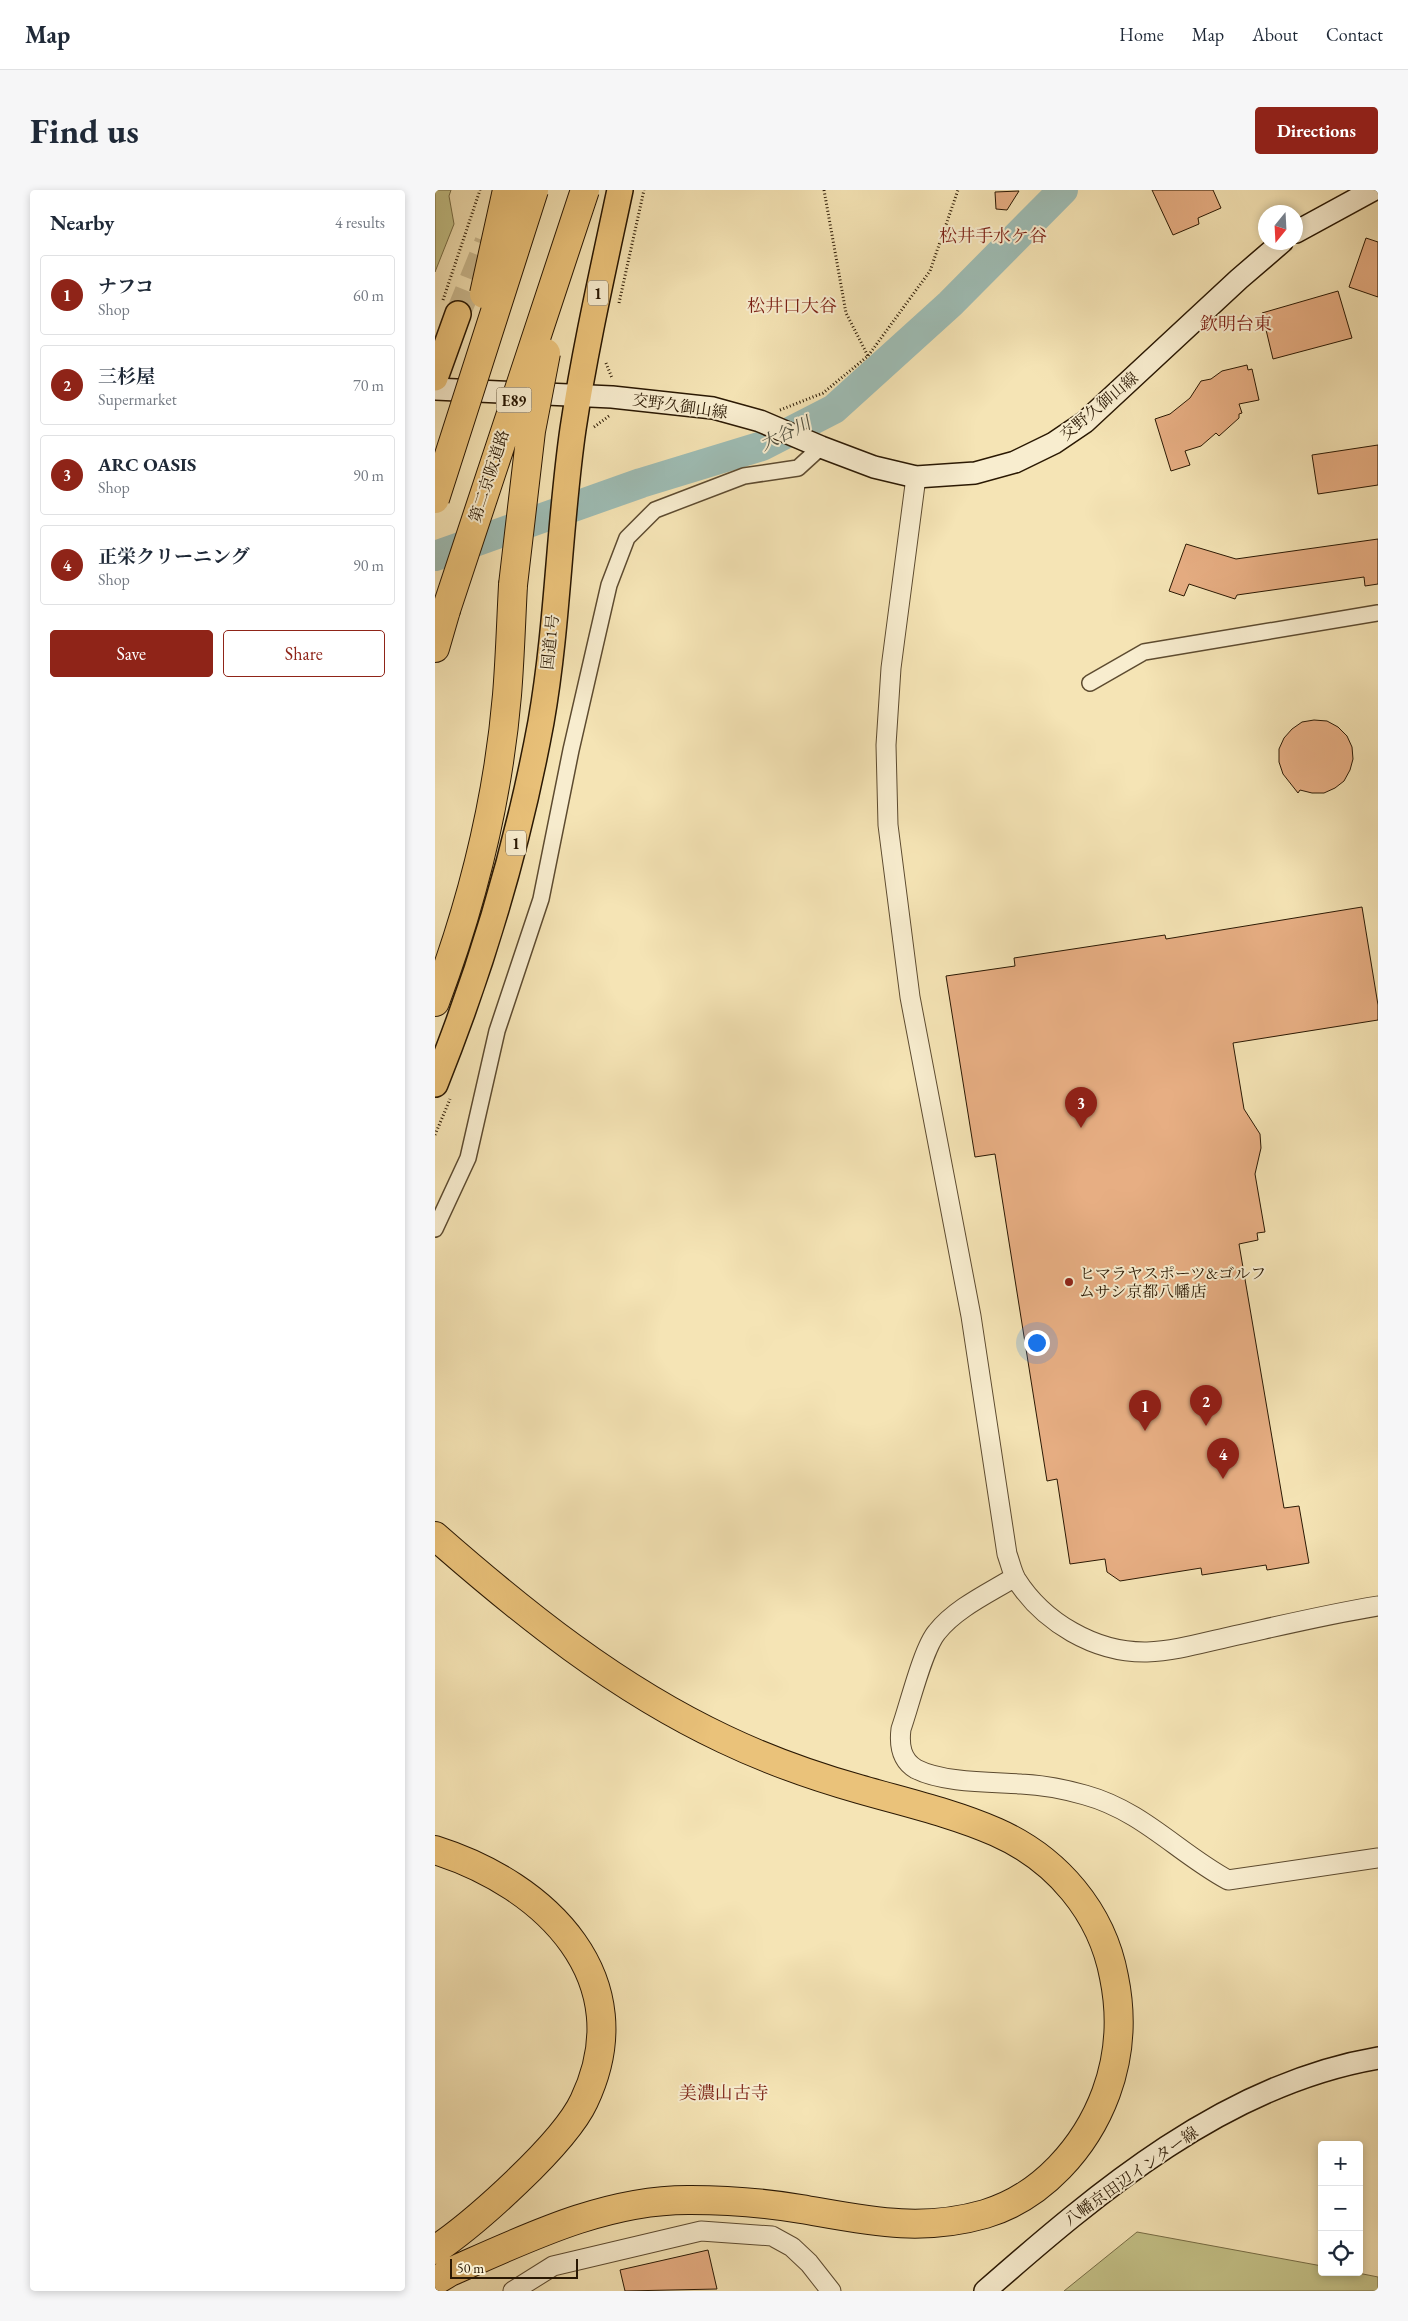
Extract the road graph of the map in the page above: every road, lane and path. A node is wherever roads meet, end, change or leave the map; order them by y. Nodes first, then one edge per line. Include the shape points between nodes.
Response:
1 (479, 190) edge
2 (507, 190) edge
3 (534, 190) edge
4 (585, 190) edge
5 (591, 190) edge
6 (620, 190) edge
7 (644, 190) edge
8 (824, 190) edge
9 (958, 190) edge
10 (1373, 190) edge
11 (1303, 228) edge
12 (1273, 250) edge
13 (619, 305) dead end
14 (450, 308) joint
15 (608, 353) dead end
16 (868, 356) junction
17 (435, 378) edge
18 (613, 383) dead end
19 (435, 389) edge
20 (579, 396) junction
21 (766, 424) junction
22 (814, 445) junction
23 (443, 473) junction
24 (916, 477) junction
25 (435, 499) edge
26 (1378, 613) edge
27 (437, 643) edge
28 (435, 665) edge
29 (1090, 683) dead end
30 (435, 1002) edge
31 (435, 1084) edge
32 (435, 1229) edge
33 (435, 1536) edge
34 (1015, 1577) junction
35 (1378, 1606) edge
36 (435, 1850) edge
37 (1378, 1858) edge
38 (1378, 2058) edge
39 (435, 2250) edge
40 (435, 2281) edge
41 (515, 2291) edge
42 (831, 2291) edge
43 (985, 2291) edge

1 - 14 path
2 - 23 highway, bridge
3 - 23 highway, bridge
4 - 27 highway, 第二京阪道路 / E89, bridge
5 - 30 highway, bridge via 555,315 531,431 513,585 507,696 498,769 477,871
6 - 20 highway, 国道1号 / 1
7 - 13 path
8 - 16 path via 846,313
9 - 16 path via 930,271
10 - 11 main road
12 - 24 main road, 交野久御山線 via 1085,422 1054,443 1015,462 975,472
14 - 17 highway
15 - 18 path via 606,362
16 - 21 path via 823,393 784,408
19 - 20 main road, 交野久御山線
20 - 21 main road, 交野久御山線 via 713,408
20 - 31 highway, 国道1号 / 1 via 541,721 515,847 462,1017
21 - 22 main road, 交野久御山線
22 - 24 main road, 交野久御山線 via 874,467
22 - 32 street via 798,468 744,476 655,510 627,538 609,585 541,899 497,1031 468,1158
23 - 25 highway, bridge
24 - 34 street via 891,668 886,745 888,825 910,997 971,1316 1007,1554
26 - 29 street via 1144,652
27 - 28 highway, 第二京阪道路
33 - 40 highway via 557,1638 669,1711 725,1740 782,1763 997,1832 1037,1855 1070,1884 1095,1919 1111,1959 1118,1997 1119,2034 1113,2074 1098,2114 1078,2148 1050,2176 1021,2197 988,2213 946,2222 905,2225 739,2201 686,2199 587,2215
34 - 35 street via 1032,1600 1061,1626 1101,1644 1145,1652 1179,1648
34 - 37 street via 954,1615 936,1633 901,1729 899,1742 909,1763 927,1772 967,1780 1045,1786 1118,1807 1228,1880
36 - 39 highway via 523,1891 561,1926 587,1966 603,2030 594,2078 570,2125 504,2192
38 - 43 main road, 八幡京田辺インター線 via 1332,2068 1286,2084 1208,2122 1173,2143 1056,2229
41 - 42 street via 553,2266 701,2232 772,2236 792,2247

